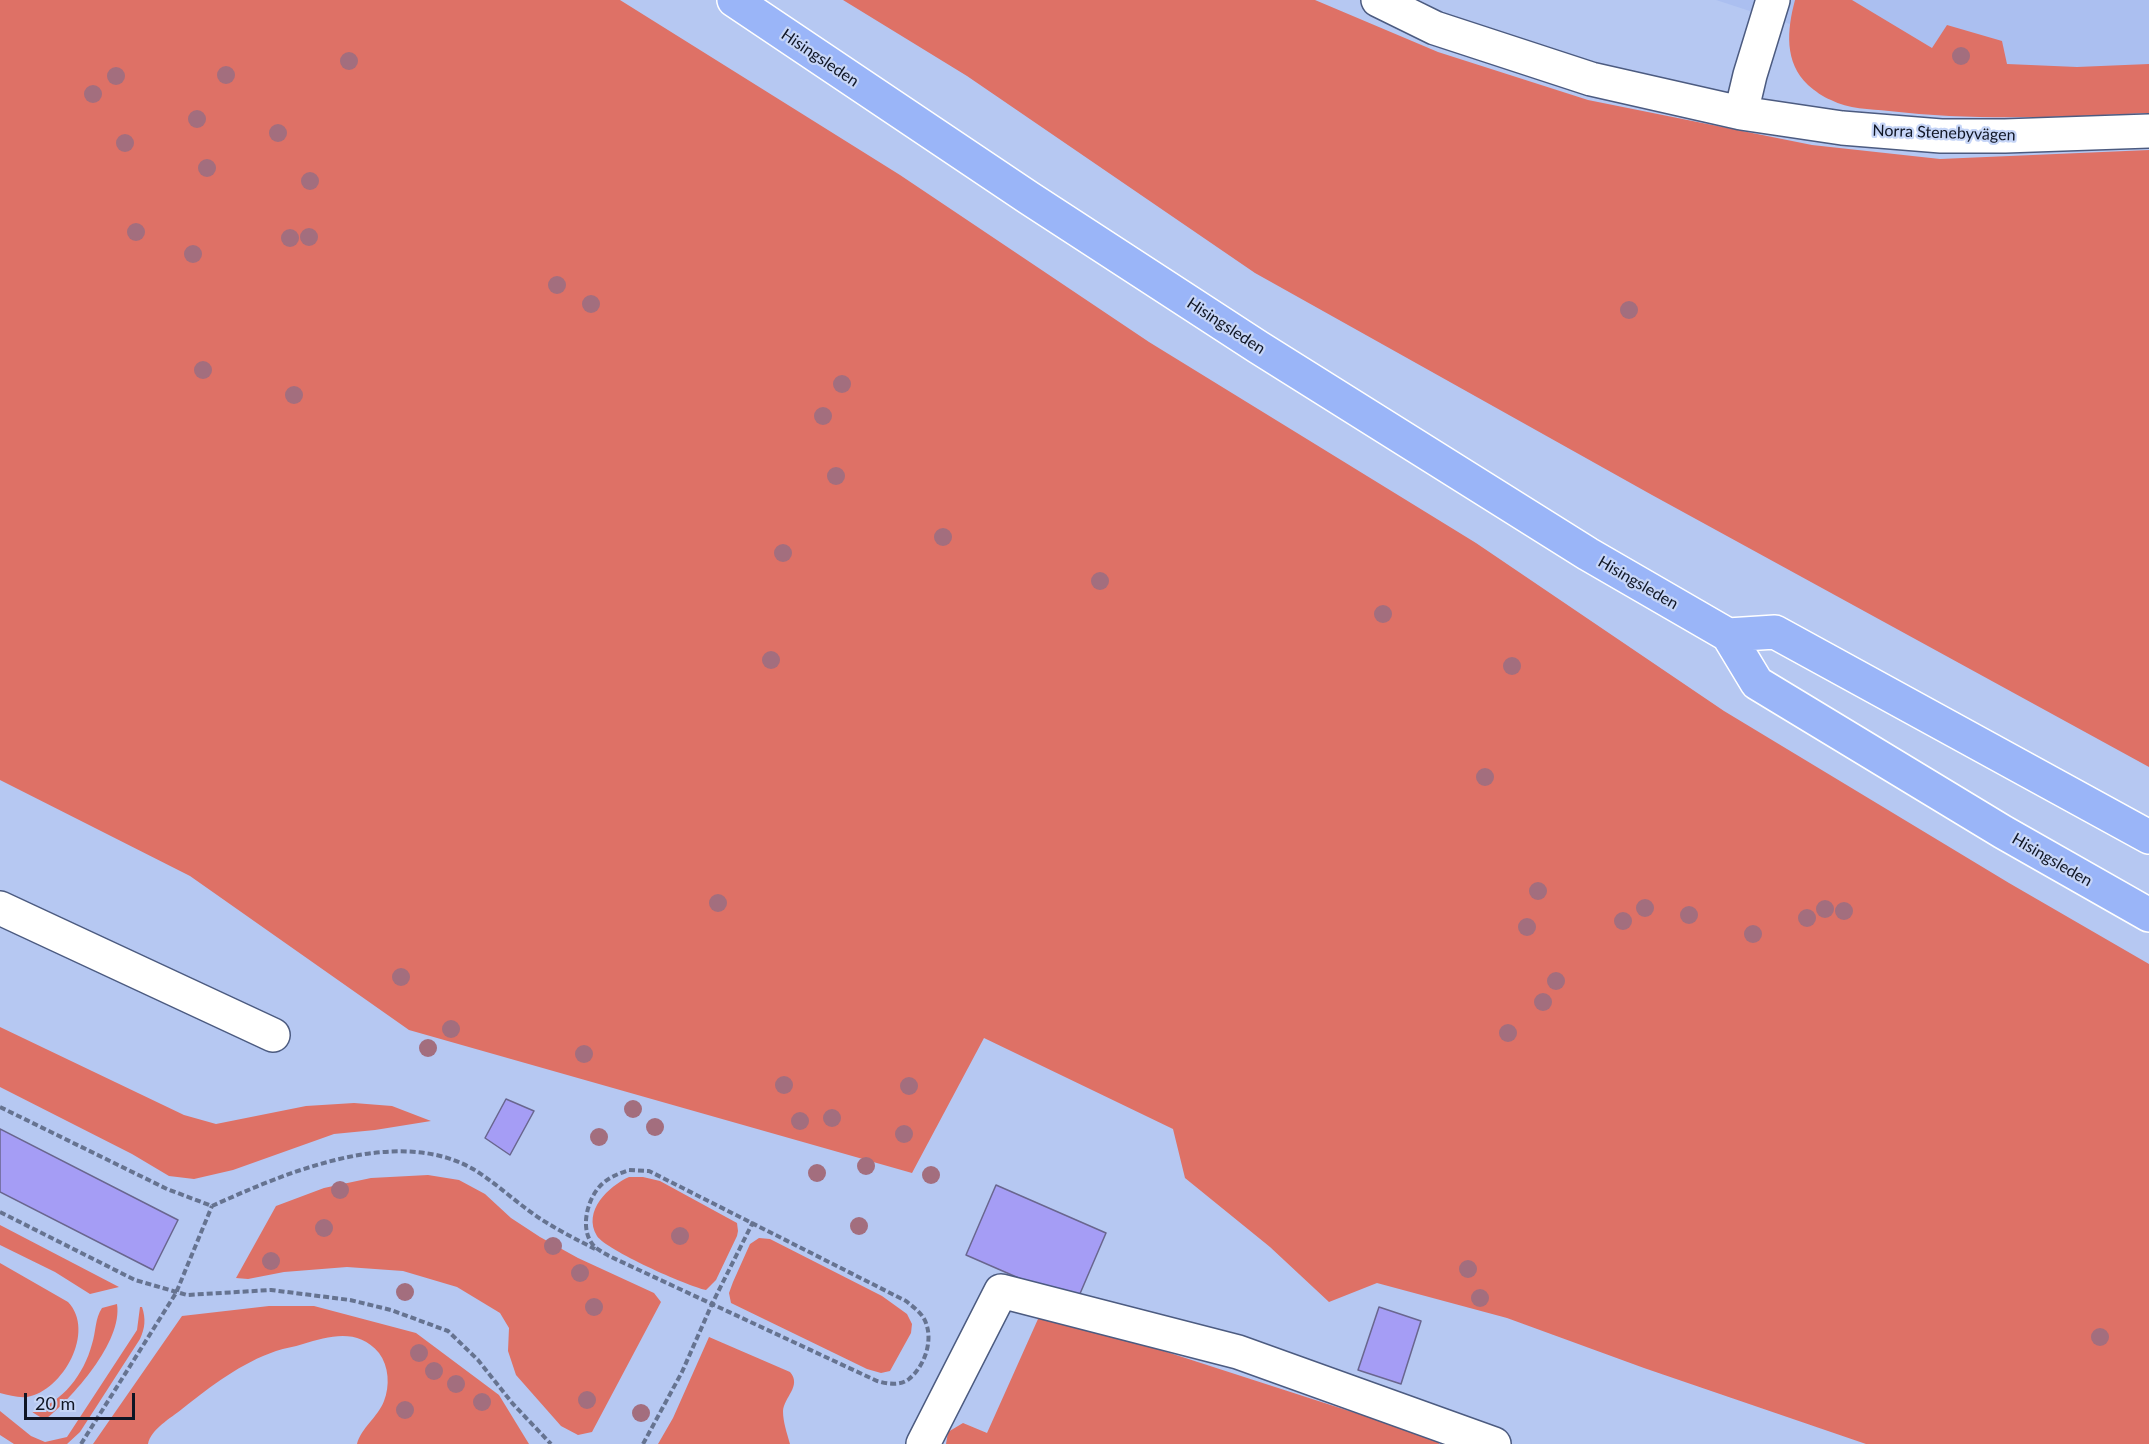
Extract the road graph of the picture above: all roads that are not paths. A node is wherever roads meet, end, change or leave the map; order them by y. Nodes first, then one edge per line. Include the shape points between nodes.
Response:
1 (734, 0) edge
2 (1378, 0) edge
3 (1773, 0) edge
4 (1741, 113) junction
5 (2149, 131) edge
6 (1728, 635) junction
7 (2149, 837) edge
8 (0, 908) edge
9 (2149, 915) edge
10 (273, 1035) dead end
11 (1455, 1437) edge
12 (923, 1444) edge
13 (1494, 1444) edge

1 - 6 highway, Hisingsleden via 1258,347 1587,554
2 - 4 street, Norra Stenebyvägen via 1435,28 1592,79
3 - 4 street
4 - 5 street, Norra Stenebyvägen via 1842,128 1941,136
6 - 7 highway via 1775,632
6 - 9 highway, Hisingsleden via 1757,683
8 - 10 street
11 - 12 street via 1238,1352 1001,1291
11 - 13 street

